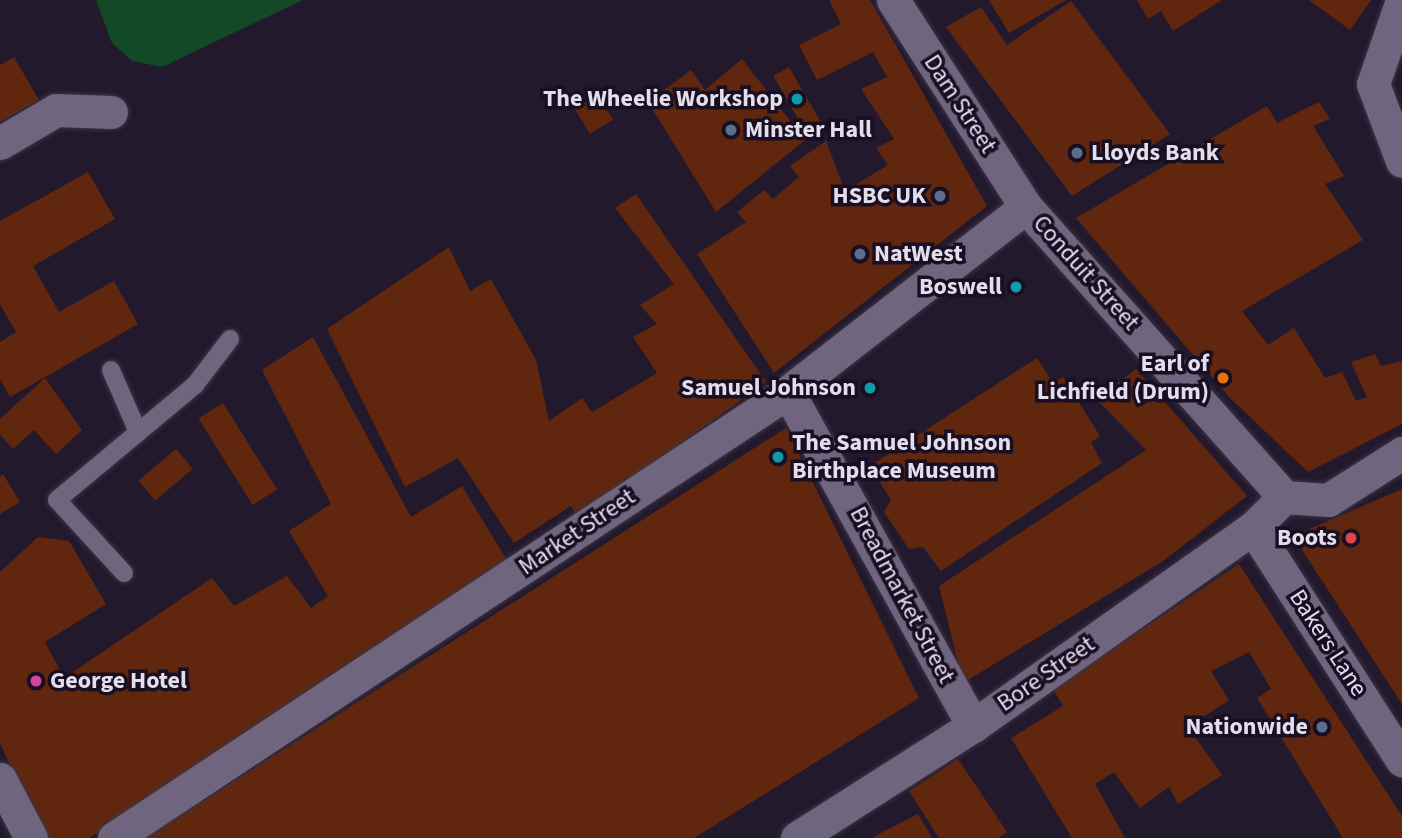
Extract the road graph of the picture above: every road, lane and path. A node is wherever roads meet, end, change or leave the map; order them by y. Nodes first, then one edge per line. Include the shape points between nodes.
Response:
1 (893, 0) edge
2 (1402, 0) edge
3 (111, 112) dead end
4 (0, 144) edge
5 (1402, 161) edge
6 (1026, 207) junction
7 (230, 339) dead end
8 (111, 370) dead end
9 (788, 392) junction
10 (138, 432) junction
11 (1402, 453) edge
12 (1284, 497) junction
13 (1253, 528) junction
14 (124, 573) dead end
15 (973, 726) junction
16 (1402, 760) edge
17 (0, 779) edge
18 (31, 838) edge
19 (114, 838) edge
20 (797, 838) edge

1 - 6 street, Dam Street
2 - 5 street via 1373,84
3 - 4 street via 56,110
6 - 9 street, Market Street
6 - 12 street, Conduit Street
7 - 10 lane via 195,384
8 - 10 lane
9 - 15 street, Breadmarket Street
9 - 19 street, Market Street
10 - 14 lane via 57,499
11 - 12 street via 1328,500
12 - 13 street, Bore Street
13 - 15 street, Bore Street
13 - 16 street, Bakers Lane
15 - 20 street, Bore Street
17 - 18 street

